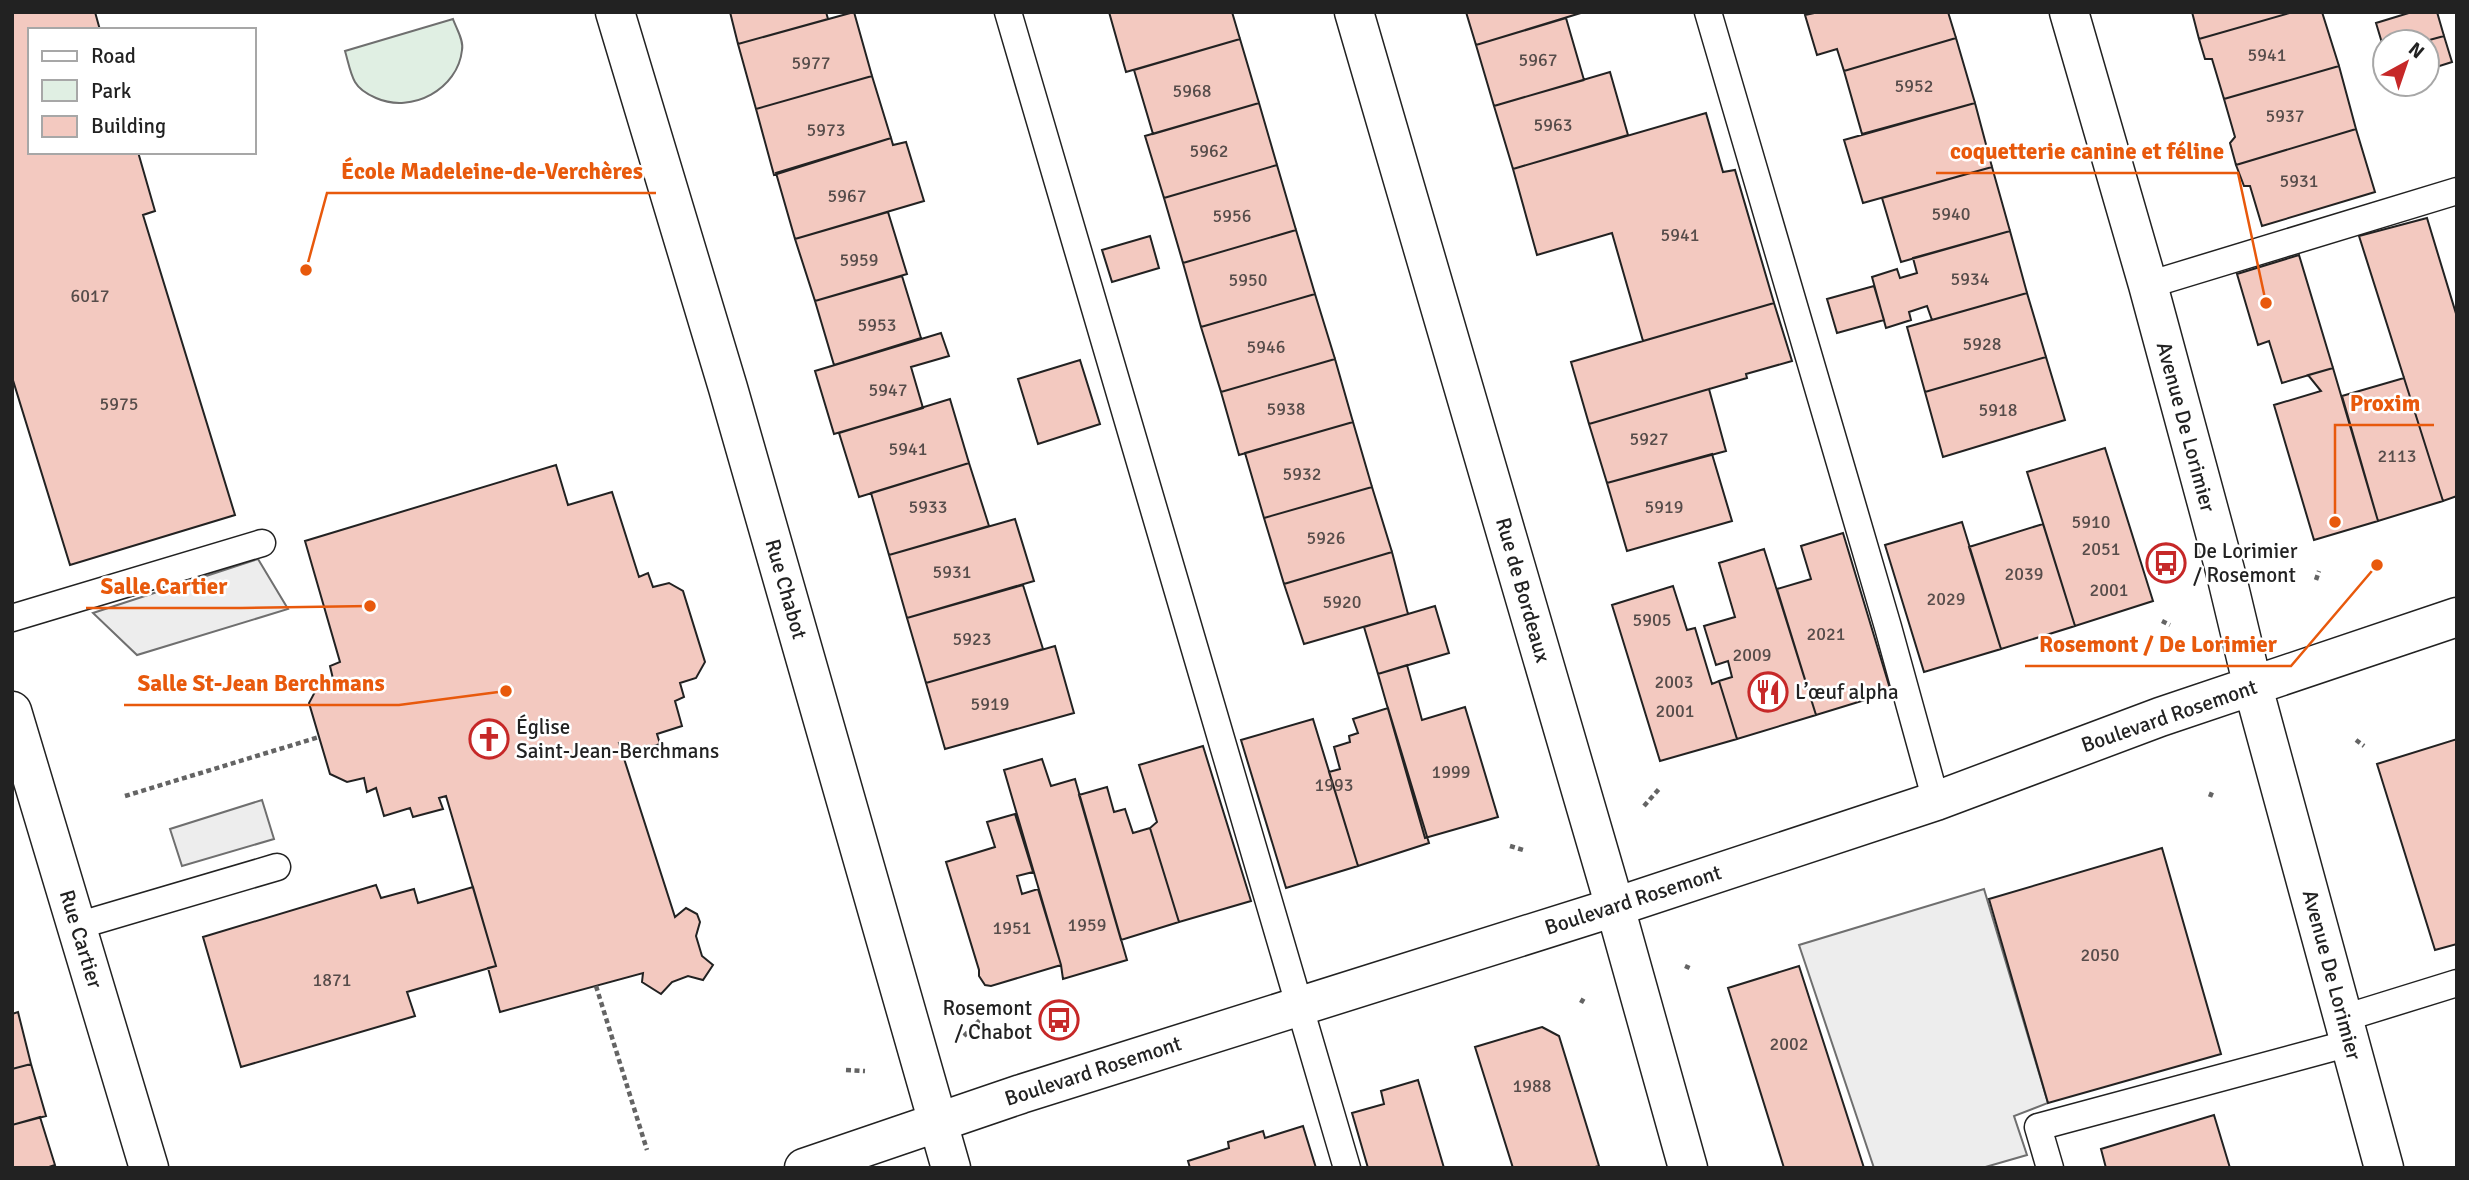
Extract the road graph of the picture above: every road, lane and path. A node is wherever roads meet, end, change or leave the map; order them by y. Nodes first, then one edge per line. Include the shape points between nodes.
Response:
1 (615, 12) edge
2 (1008, 12) edge
3 (1354, 12) edge
4 (1708, 12) edge
5 (2069, 12) edge
6 (2457, 191) edge
7 (2148, 285) junction
8 (262, 543) dead end
9 (2319, 571) dead end
10 (2316, 580) dead end
11 (2457, 617) edge
12 (12, 618) edge
13 (2162, 621) dead end
14 (2170, 625) dead end
15 (2253, 687) junction
16 (12, 711) edge
17 (319, 737) dead end
18 (2356, 740) dead end
19 (2364, 746) dead end
20 (1659, 789) dead end
21 (125, 796) dead end
22 (1936, 800) junction
23 (1644, 806) dead end
24 (1510, 846) dead end
25 (1523, 850) dead end
26 (277, 867) dead end
27 (1615, 907) junction
28 (77, 926) junction
29 (1685, 966) dead end
30 (1692, 969) dead end
31 (2457, 983) edge
32 (596, 986) dead end
33 (1585, 996) dead end
34 (1581, 1003) dead end
35 (1299, 1006) junction
36 (982, 1018) dead end
37 (2347, 1030) junction
38 (963, 1037) dead end
39 (846, 1070) dead end
40 (864, 1071) dead end
41 (937, 1123) junction
42 (647, 1150) dead end
43 (149, 1168) edge
44 (804, 1168) edge
45 (951, 1168) edge
46 (1347, 1168) edge
47 (1688, 1168) edge
48 (2050, 1168) edge
49 (2384, 1168) edge

1 - 41 main road, Rue Chabot via 743,441
2 - 35 lane
3 - 27 main road, Rue de Bordeaux
4 - 22 lane
5 - 7 main road, Avenue De Lorimier
6 - 7 lane
7 - 15 main road, Avenue De Lorimier
8 - 12 lane
9 - 10 path
11 - 15 main road, Boulevard Rosemont
13 - 14 path
15 - 22 main road, Boulevard Rosemont
15 - 37 main road, Avenue De Lorimier
16 - 28 main road, Rue Cartier
17 - 21 path
18 - 19 path
20 - 23 path
22 - 27 main road, Boulevard Rosemont
24 - 25 path
26 - 28 lane
27 - 35 main road, Boulevard Rosemont
27 - 47 main road, Rue de Bordeaux
28 - 43 main road, Rue Cartier
29 - 30 path
31 - 37 lane
32 - 42 path
33 - 34 path
35 - 41 main road, Boulevard Rosemont
35 - 46 lane
36 - 38 path
37 - 48 lane via 2038,1127
37 - 49 main road, Avenue De Lorimier
39 - 40 path
41 - 44 main road, Boulevard Rosemont
41 - 45 main road, Rue Chabot

